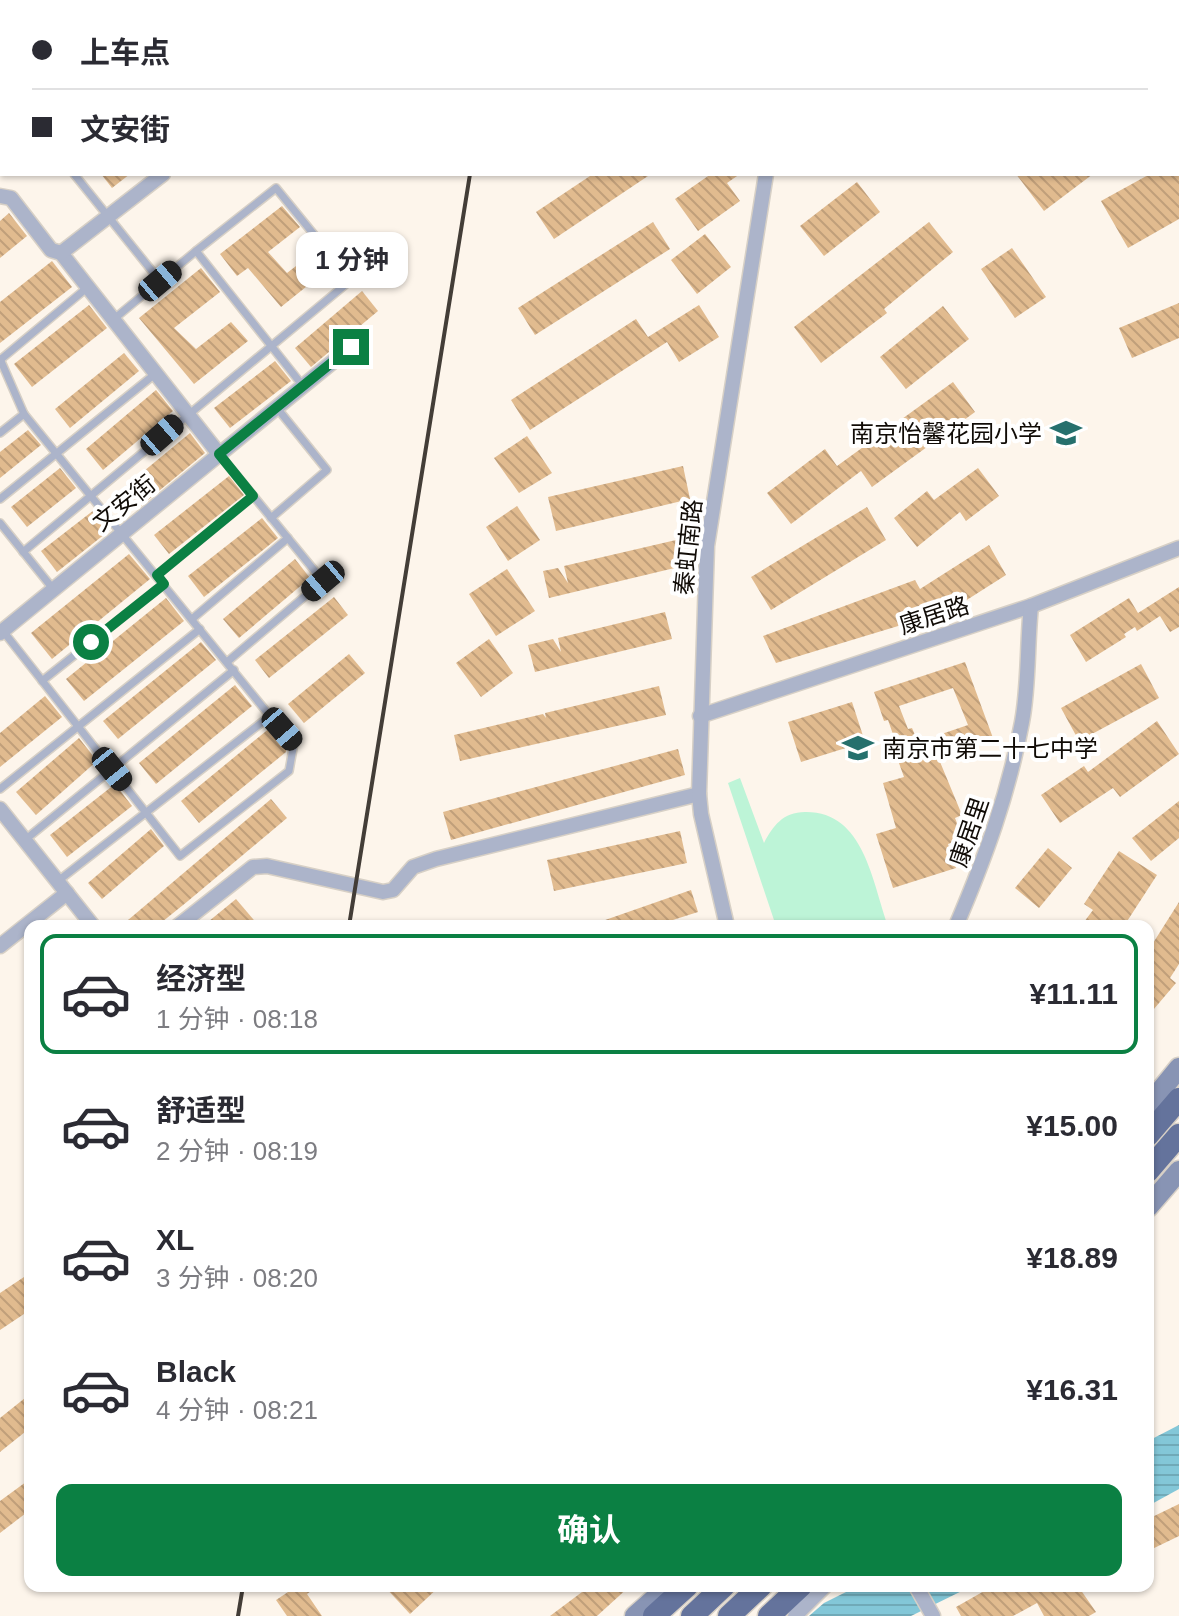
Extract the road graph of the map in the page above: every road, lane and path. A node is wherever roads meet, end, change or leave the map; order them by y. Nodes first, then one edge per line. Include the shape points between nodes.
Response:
1 (76, 176) edge
2 (160, 176) edge
3 (766, 176) edge
4 (1, 197) edge
5 (109, 216) junction
6 (196, 251) junction
7 (61, 253) junction
8 (160, 281) junction
9 (88, 287) junction
10 (113, 320) junction
11 (270, 346) junction
12 (351, 347) dead end
13 (0, 359) edge
14 (155, 374) junction
15 (303, 386) junction
16 (276, 407) junction
17 (24, 414) junction
18 (186, 414) junction
19 (0, 433) edge
20 (56, 454) junction
21 (219, 454) junction
22 (91, 496) junction
23 (253, 496) junction
24 (0, 499) edge
25 (271, 518) junction
26 (0, 523) edge
27 (123, 533) junction
28 (288, 538) junction
29 (1179, 548) edge
30 (23, 552) junction
31 (157, 575) junction
32 (164, 584) junction
33 (54, 590) junction
34 (1031, 606) junction
35 (192, 619) junction
36 (200, 629) junction
37 (1, 632) edge
38 (227, 662) junction
39 (234, 670) junction
40 (42, 681) junction
41 (270, 716) junction
42 (700, 716) junction
43 (77, 725) junction
44 (112, 769) junction
45 (0, 789) edge
46 (699, 794) junction
47 (0, 809) edge
48 (146, 813) junction
49 (31, 835) dead end
50 (63, 887) junction
51 (28, 920) edge
52 (88, 920) edge
53 (186, 920) edge
54 (726, 920) edge
55 (959, 920) edge
56 (24, 924) edge
57 (0, 946) edge
58 (1179, 1068) edge
59 (1154, 1099) edge
60 (1179, 1099) edge
61 (1154, 1128) edge
62 (1179, 1135) edge
63 (1154, 1164) edge
64 (1179, 1171) edge
65 (1154, 1200) edge
66 (662, 1592) edge
67 (680, 1592) edge
68 (718, 1592) edge
69 (755, 1592) edge
70 (788, 1592) edge
71 (790, 1592) edge
72 (819, 1592) edge
73 (920, 1592) edge
74 (932, 1613) edge
75 (635, 1616) edge
76 (654, 1616) edge
77 (692, 1616) edge
78 (729, 1616) edge
79 (754, 1616) edge
80 (769, 1616) edge
81 (795, 1616) edge

1 - 5 lane
2 - 5 street
3 - 42 street, 秦虹南路 via 707,546
4 - 7 street via 11,198 51,250
5 - 7 street
5 - 8 lane
6 - 8 lane
6 - 11 lane
6 - 11 lane via 276,188 351,280
7 - 9 street
8 - 10 lane
9 - 10 street
9 - 13 lane
10 - 14 street
11 - 15 lane
11 - 18 lane
12 - 15 street, 文安街
13 - 17 lane
14 - 18 street
14 - 20 lane
15 - 16 street, 文安街
16 - 21 street, 文安街
16 - 25 lane via 327,470
17 - 19 lane
17 - 20 lane
18 - 21 street
18 - 22 lane
20 - 22 lane
20 - 24 lane
21 - 23 lane
21 - 27 street, 文安街
22 - 27 lane
22 - 30 lane
23 - 25 lane
23 - 31 lane
25 - 28 lane
26 - 30 lane
27 - 31 lane
27 - 33 street, 文安街
28 - 35 lane
28 - 38 lane via 323,581
29 - 34 street, 康居路
30 - 33 lane
31 - 32 lane
32 - 35 lane
32 - 40 lane
33 - 37 street, 文安街
34 - 42 street, 康居路
34 - 55 street, 康居里 via 1022,718 1010,777 993,840
35 - 36 lane
36 - 38 lane
36 - 43 lane
37 - 40 lane
38 - 39 lane
39 - 41 lane
39 - 44 lane
40 - 43 lane
41 - 48 lane
41 - 48 lane via 294,743 289,771 180,856
42 - 46 street, 秦虹南路
43 - 44 lane
43 - 45 lane
44 - 48 lane
44 - 49 lane
46 - 53 street via 436,859 413,867 393,890 383,892 253,867
46 - 54 street, 秦虹南路
47 - 50 street
48 - 50 lane
50 - 51 street
50 - 52 street
56 - 57 street
58 - 59 main road
60 - 61 highway
62 - 63 highway
64 - 65 main road
66 - 75 main road
67 - 76 highway
68 - 77 highway
69 - 78 highway
70 - 79 main road
71 - 80 highway
72 - 81 street
73 - 74 street

